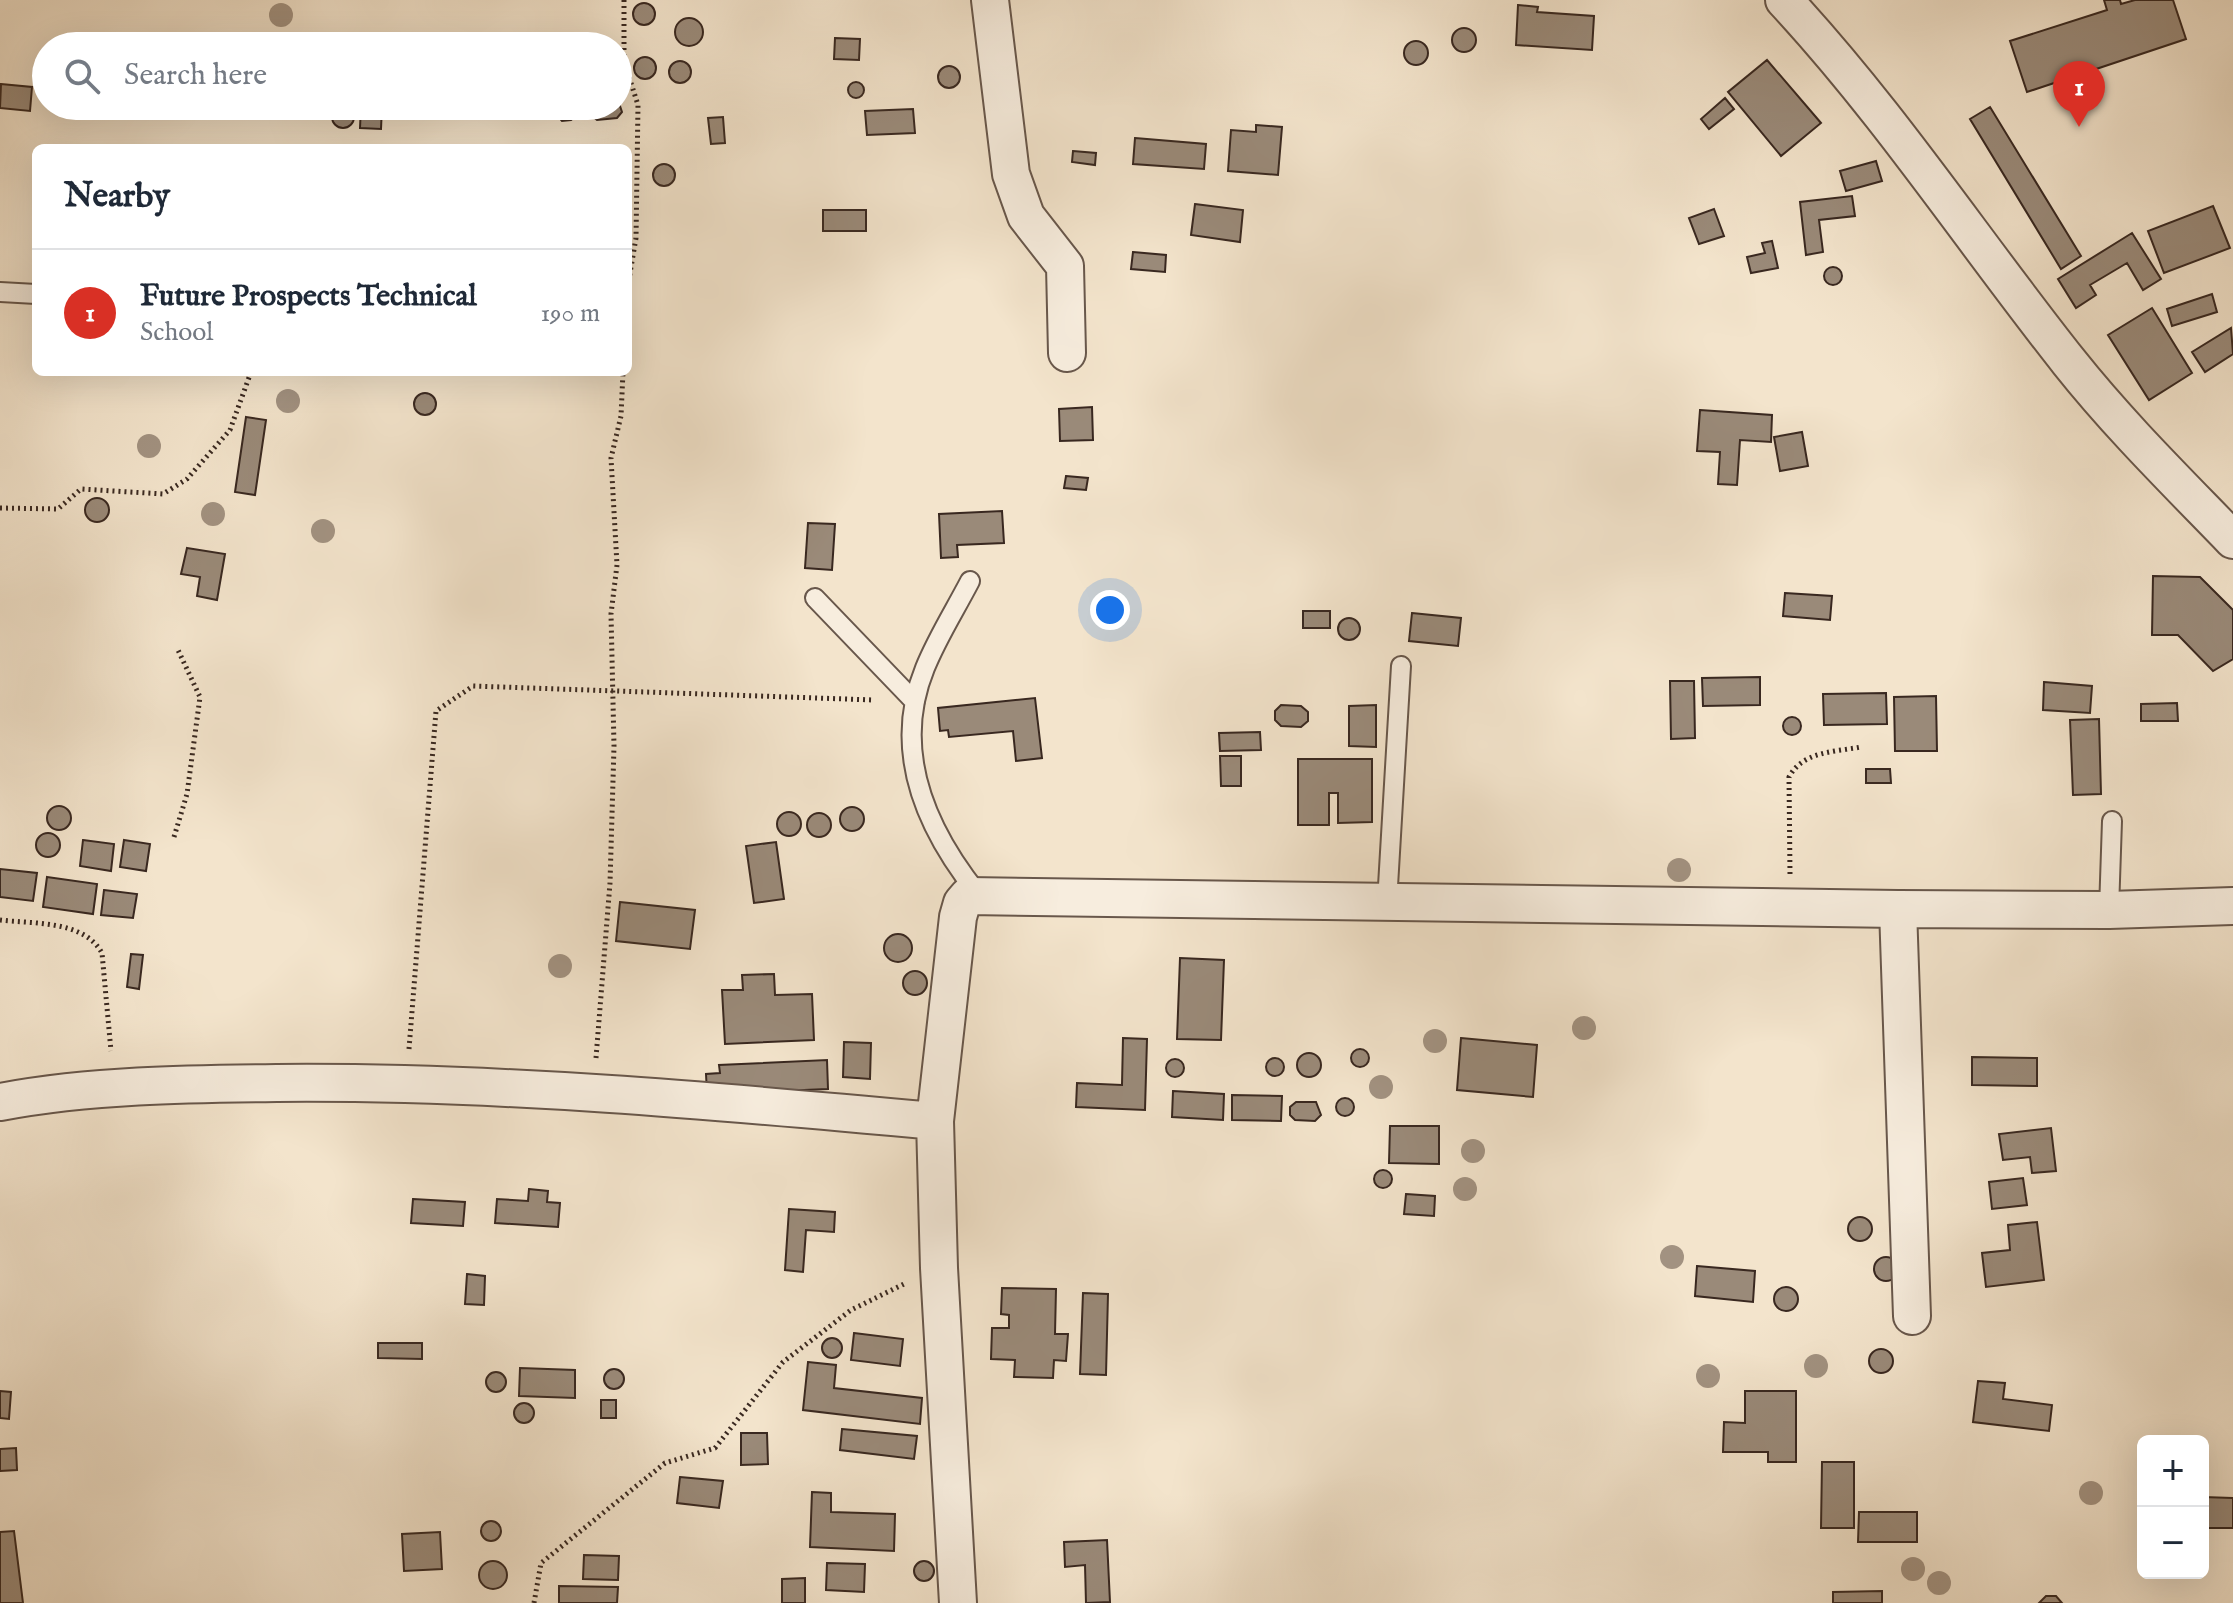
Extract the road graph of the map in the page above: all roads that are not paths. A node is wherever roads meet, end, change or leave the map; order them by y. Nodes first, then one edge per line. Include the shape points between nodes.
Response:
1 (990, 0) edge
2 (1784, 0) edge
3 (0, 292) edge
4 (32, 294) edge
5 (1067, 353) dead end
6 (2233, 540) edge
7 (970, 581) dead end
8 (815, 598) dead end
9 (1401, 666) dead end
10 (915, 702) junction
11 (2112, 821) dead end
12 (978, 894) junction
13 (1387, 903) junction
14 (2233, 906) edge
15 (1898, 909) junction
16 (2109, 910) junction
17 (0, 1102) edge
18 (935, 1121) junction
19 (1912, 1316) dead end
20 (958, 1603) edge

1 - 5 street via 1011,174 1026,216 1065,266
2 - 6 street via 1856,79 2070,362
3 - 4 lane
7 - 10 lane via 924,670
8 - 10 lane
9 - 13 lane
10 - 12 lane via 914,764 923,801 947,855
11 - 16 lane
12 - 13 street
12 - 18 street via 968,896 958,917
13 - 15 street
14 - 16 street
15 - 16 street
15 - 19 street
17 - 18 street via 115,1088 406,1084
18 - 20 street

